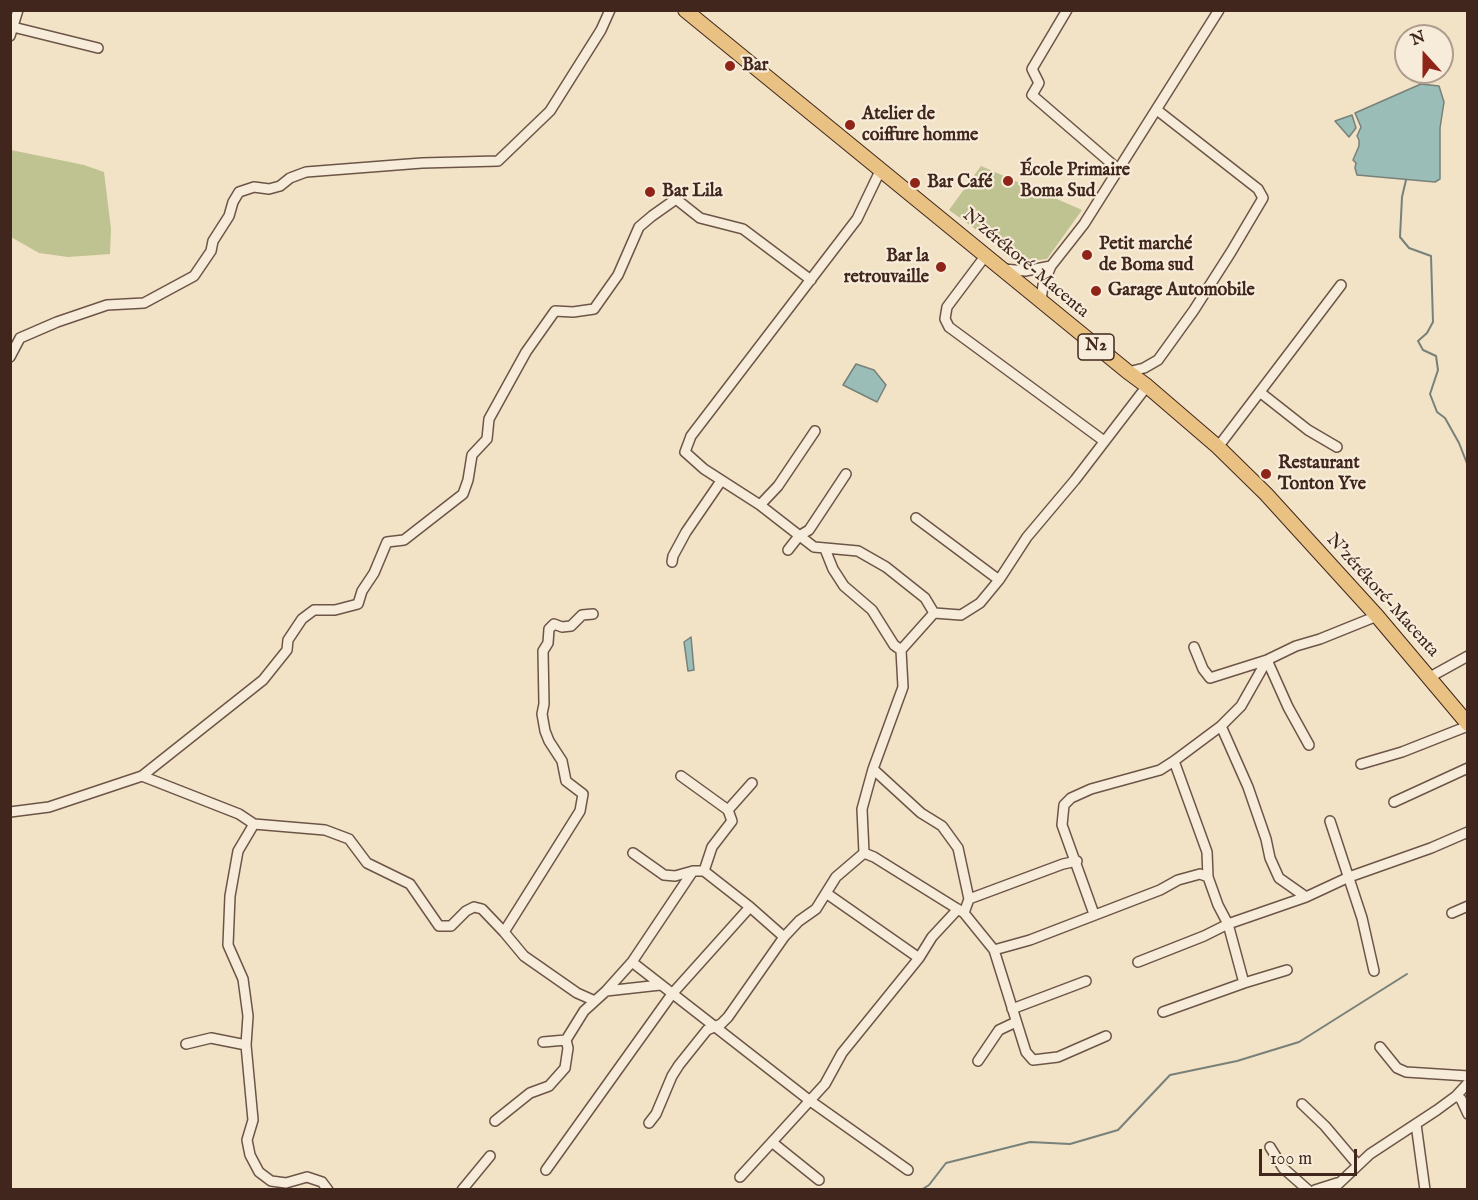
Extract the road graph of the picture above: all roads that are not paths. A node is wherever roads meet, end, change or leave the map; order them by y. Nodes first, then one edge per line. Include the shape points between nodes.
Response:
1 (18, 10) edge
2 (610, 10) edge
3 (685, 10) edge
4 (1067, 10) edge
5 (1219, 10) edge
6 (12, 32) edge
7 (98, 48) dead end
8 (1157, 110) junction
9 (881, 169) junction
10 (1119, 170) junction
11 (986, 255) junction
12 (1051, 266) junction
13 (1004, 269) junction
14 (811, 280) junction
15 (1341, 285) dead end
16 (1041, 301) junction
17 (10, 357) edge
18 (1128, 372) junction
19 (1147, 386) junction
20 (1261, 393) junction
21 (815, 431) dead end
22 (1104, 441) junction
23 (1218, 447) junction
24 (1337, 447) dead end
25 (846, 474) dead end
26 (721, 481) junction
27 (760, 505) junction
28 (916, 518) dead end
29 (799, 536) junction
30 (825, 549) junction
31 (788, 550) dead end
32 (672, 562) dead end
33 (999, 580) junction
34 (934, 613) junction
35 (593, 614) dead end
36 (1377, 616) junction
37 (1194, 647) dead end
38 (901, 650) junction
39 (1467, 656) edge
40 (1267, 660) junction
41 (1430, 677) junction
42 (1467, 725) edge
43 (1221, 726) junction
44 (1309, 745) dead end
45 (1174, 761) junction
46 (1361, 764) dead end
47 (1467, 768) edge
48 (873, 769) junction
49 (142, 776) junction
50 (681, 776) dead end
51 (752, 783) dead end
52 (1394, 802) dead end
53 (728, 810) junction
54 (10, 812) edge
55 (1330, 821) dead end
56 (254, 824) junction
57 (1467, 832) edge
58 (633, 853) dead end
59 (864, 853) junction
60 (1077, 861) junction
61 (693, 871) junction
62 (704, 871) junction
63 (1208, 878) junction
64 (1349, 878) junction
65 (826, 893) junction
66 (1306, 897) junction
67 (969, 900) junction
68 (1467, 906) edge
69 (750, 907) junction
70 (961, 911) junction
71 (1452, 913) dead end
72 (1094, 914) junction
73 (1228, 924) junction
74 (504, 932) junction
75 (784, 938) junction
76 (994, 950) junction
77 (920, 958) junction
78 (632, 962) junction
79 (1138, 962) dead end
80 (1287, 970) dead end
81 (1374, 971) dead end
82 (1086, 981) dead end
83 (1244, 983) junction
84 (660, 985) junction
85 (606, 992) junction
86 (672, 994) junction
87 (595, 1001) junction
88 (1012, 1009) junction
89 (1163, 1012) dead end
90 (1016, 1023) junction
91 (714, 1026) junction
92 (1106, 1036) dead end
93 (566, 1040) junction
94 (543, 1042) dead end
95 (186, 1044) dead end
96 (246, 1045) junction
97 (1380, 1047) dead end
98 (978, 1061) dead end
99 (1467, 1076) edge
100 (1467, 1083) edge
101 (1456, 1096) junction
102 (809, 1100) junction
103 (1302, 1104) dead end
104 (1467, 1114) edge
105 (495, 1121) dead end
106 (649, 1124) dead end
107 (1416, 1124) junction
108 (773, 1143) junction
109 (1270, 1147) dead end
110 (490, 1156) dead end
111 (1358, 1165) junction
112 (546, 1170) dead end
113 (908, 1170) dead end
114 (740, 1177) dead end
115 (819, 1180) dead end
116 (1335, 1186) edge
117 (328, 1190) edge
118 (462, 1190) edge
119 (1308, 1190) edge
120 (1315, 1190) edge
121 (1425, 1190) edge

1 - 6 street
2 - 17 street via 550,111 498,161 306,172 270,189 254,187 239,192 213,241 212,251 194,276 144,303 107,304 57,322 21,338
3 - 9 highway, N'zérékoré-Macenta / N2
4 - 10 street via 1032,69 1039,84 1032,95
5 - 8 street
6 - 7 street
8 - 10 street
8 - 18 street via 1258,189 1263,198 1213,281 1158,360
9 - 11 highway, N'zérékoré-Macenta / N2
9 - 14 street via 858,219
10 - 12 street
11 - 13 highway, N'zérékoré-Macenta / N2
11 - 22 street via 947,307 945,319 949,327
12 - 13 street via 1025,271
12 - 16 street
13 - 16 highway, N'zérékoré-Macenta / N2
14 - 26 street via 691,436 686,452
14 - 49 street via 743,229 700,218 676,199 652,216 639,227 618,275 594,309 555,311 525,352 489,419 487,439 472,455 463,494 404,540 387,542 358,604 314,610 302,619 288,640 287,650 263,680
15 - 20 street
16 - 18 highway, N'zérékoré-Macenta / N2
18 - 19 highway, N'zérékoré-Macenta / N2
19 - 22 street
19 - 23 highway, N'zérékoré-Macenta / N2
20 - 23 street
20 - 24 street
21 - 27 street via 778,486
22 - 33 street via 1027,537
23 - 36 highway, N'zérékoré-Macenta / N2
25 - 29 street via 809,530
26 - 27 street
26 - 32 street via 686,532
27 - 29 street
28 - 33 street
29 - 30 street via 814,548
29 - 31 street
30 - 34 street via 858,551 925,598
30 - 38 street via 844,586 872,610
33 - 34 street via 980,603 961,615
34 - 38 street
35 - 74 street via 582,615 572,626 554,624 543,651 545,731 562,761 566,780 583,794 580,811
36 - 40 street
36 - 41 highway, N'zérékoré-Macenta / N2
37 - 40 street via 1210,678
38 - 48 street via 903,687
39 - 41 street
40 - 43 street via 1241,706
40 - 44 street
41 - 42 highway, N'zérékoré-Macenta / N2
42 - 46 street
43 - 45 street
43 - 66 street via 1248,787 1279,878
45 - 60 street via 1160,770 1091,789 1064,805 1062,825
45 - 63 street via 1207,852
47 - 52 street
48 - 59 street via 862,809
48 - 67 street via 921,813 942,826 958,848
49 - 54 street via 49,807
49 - 56 street via 239,814
50 - 53 street
51 - 53 street
53 - 62 street via 732,821 712,847
55 - 64 street
56 - 74 street via 326,830 349,839 367,863 410,884 440,926 451,926 474,907 482,909
56 - 96 street via 238,851 230,896 228,945 243,979 248,1016
57 - 64 street
58 - 61 street via 664,875
59 - 65 street via 845,867
59 - 70 street
60 - 67 street
60 - 72 street
61 - 62 street
61 - 78 street
62 - 69 street
63 - 72 street via 1200,874 1178,880
63 - 73 street
64 - 66 street
64 - 81 street
65 - 75 street via 816,909
65 - 77 street
66 - 73 street
67 - 70 street
68 - 71 street
69 - 75 street
69 - 86 street
70 - 76 street
70 - 77 street via 932,937
72 - 76 street
73 - 79 street
73 - 83 street
74 - 87 street via 525,957
75 - 91 street via 728,1017
76 - 88 street
77 - 102 street via 877,1008 842,1053 825,1084
78 - 84 street
78 - 85 street
80 - 83 street
82 - 88 street
83 - 89 street
84 - 85 street
84 - 86 street
85 - 87 street
86 - 91 street
86 - 112 street
87 - 93 street
88 - 90 street
90 - 92 street via 1026,1052 1033,1060 1058,1057
90 - 98 street via 999,1030
91 - 102 street
91 - 106 street via 679,1065
93 - 94 street
93 - 105 street via 565,1068 549,1086 530,1093
95 - 96 street via 211,1038
96 - 117 street via 253,1120 247,1140 259,1172 286,1183 307,1177 322,1182
97 - 99 street via 1396,1068 1406,1072
100 - 101 street
101 - 104 street
101 - 107 street
102 - 108 street
102 - 113 street
103 - 111 street
107 - 111 street
107 - 121 street
108 - 114 street
108 - 115 street
109 - 119 street via 1283,1168
110 - 118 street
111 - 116 street
116 - 120 street

